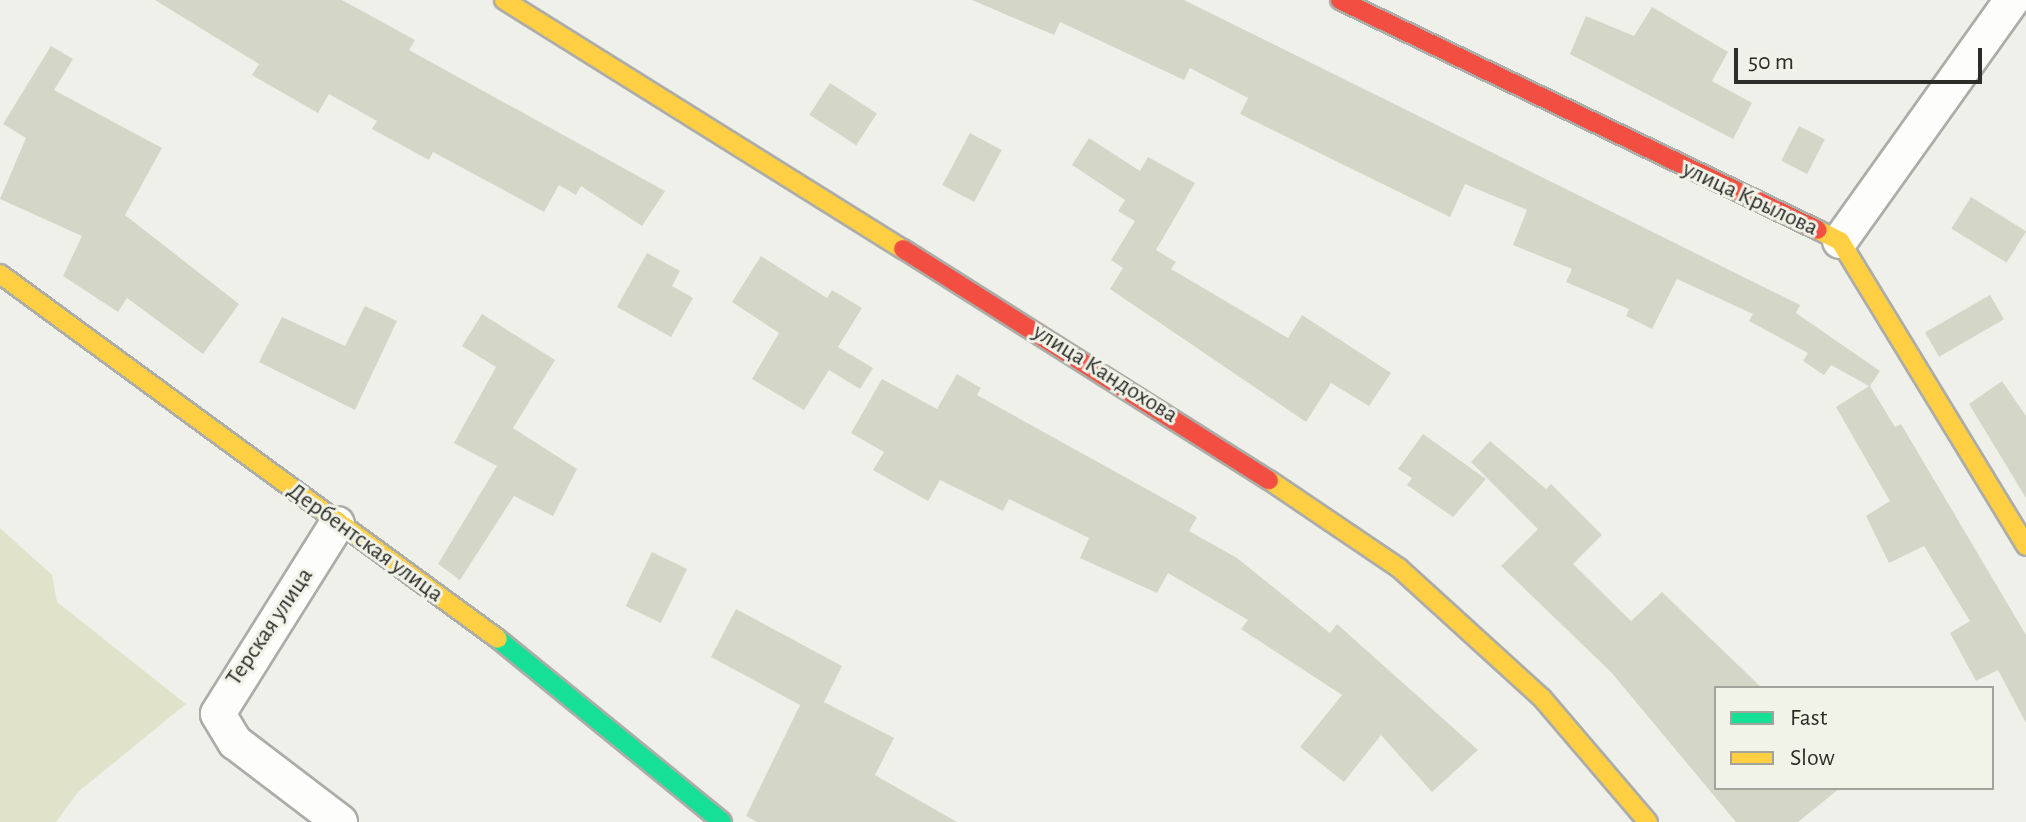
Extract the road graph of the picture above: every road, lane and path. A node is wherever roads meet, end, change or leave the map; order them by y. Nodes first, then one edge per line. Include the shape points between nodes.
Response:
1 (504, 0) edge
2 (1340, 0) edge
3 (2012, 0) edge
4 (1840, 241) junction
5 (0, 274) edge
6 (337, 524) junction
7 (2026, 546) edge
8 (340, 822) edge
9 (722, 822) edge
10 (1648, 822) edge

1 - 10 street, улица Кандохова via 1203,435 1399,568 1542,698
2 - 4 street, улица Крылова
3 - 4 street
4 - 7 street, улица Крылова
5 - 6 street, Дербентская улица
6 - 8 street, Терская улица via 218,714 235,742
6 - 9 street, Дербентская улица via 526,660

